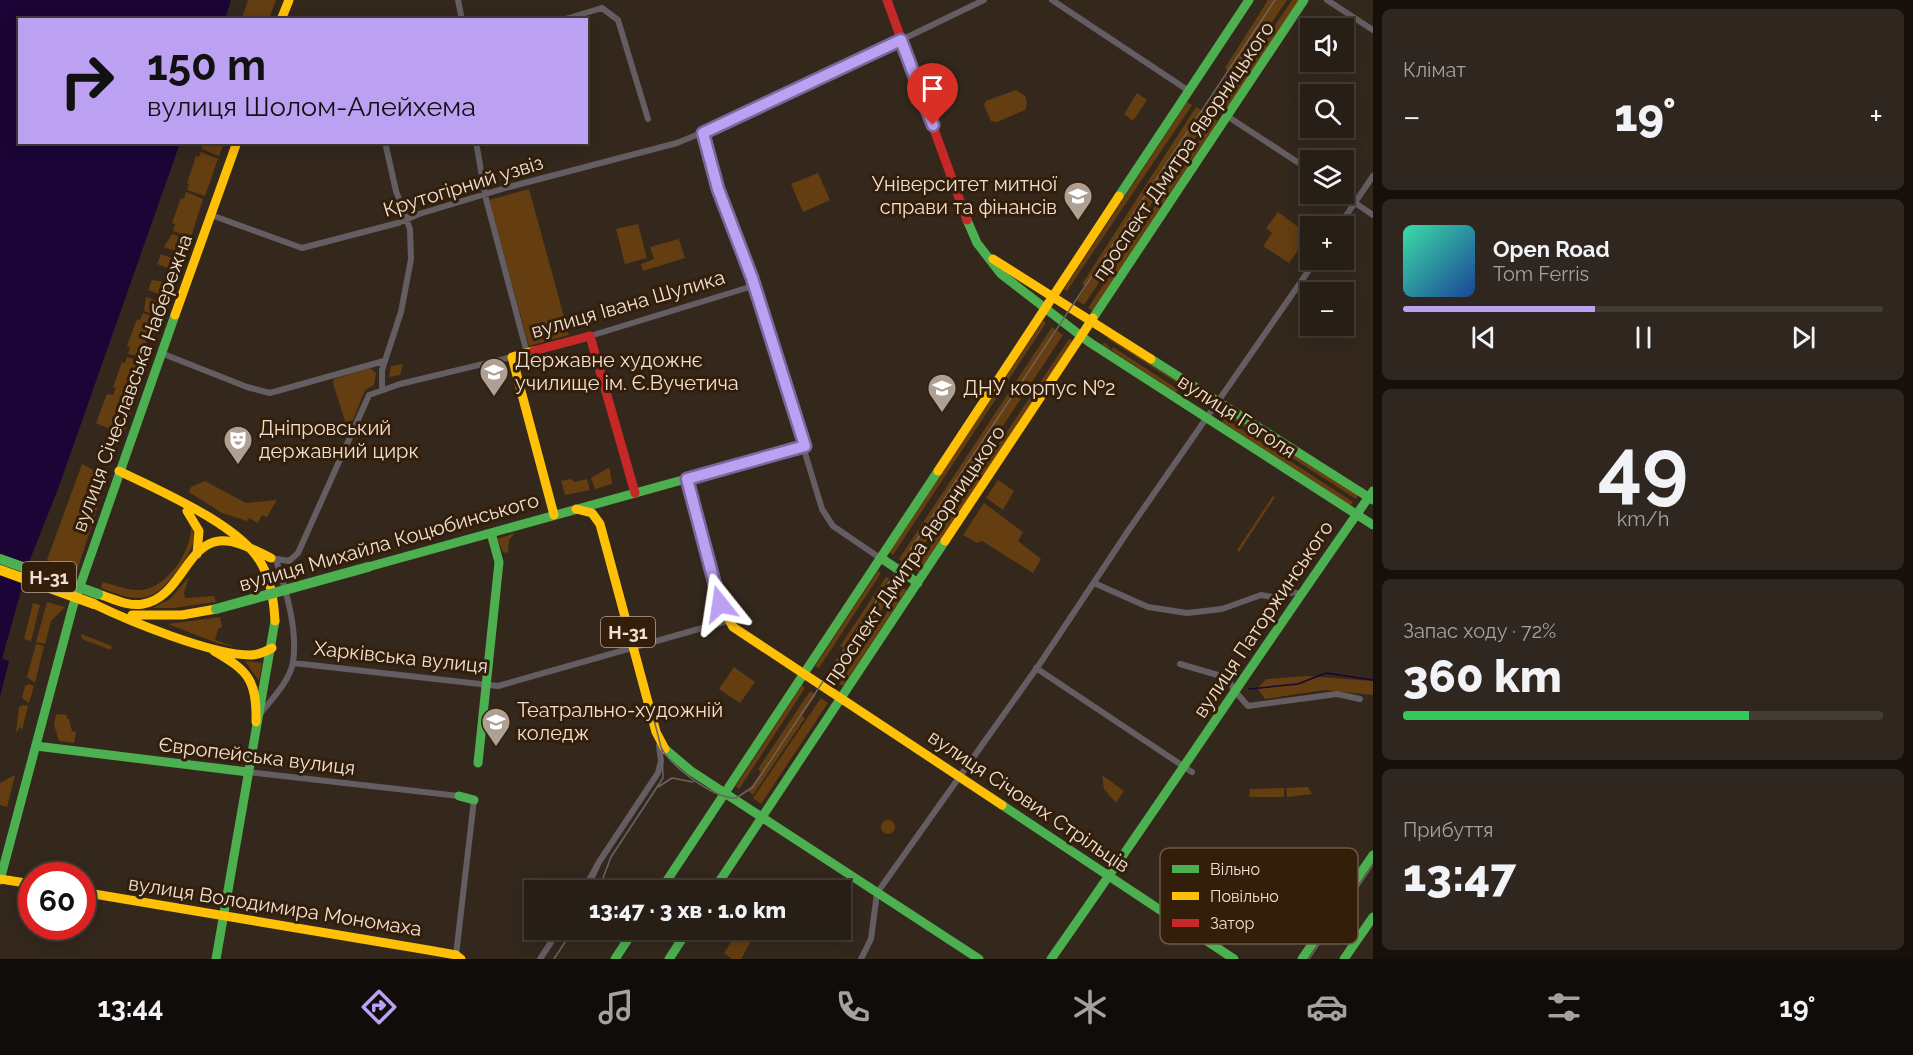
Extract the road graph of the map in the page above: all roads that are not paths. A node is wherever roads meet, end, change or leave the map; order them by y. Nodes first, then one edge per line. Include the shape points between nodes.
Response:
1 (288, 0) edge
2 (458, 0) edge
3 (600, 0) edge
4 (886, 0) edge
5 (984, 0) edge
6 (1052, 0) edge
7 (1249, 0) edge
8 (1304, 0) edge
9 (1327, 0) edge
10 (602, 8) junction
11 (283, 18) edge
12 (462, 18) edge
13 (569, 18) edge
14 (1373, 30) edge
15 (901, 40) junction
16 (1189, 91) junction
17 (1227, 116) junction
18 (648, 119) dead end
19 (703, 133) junction
20 (236, 144) edge
21 (386, 144) edge
22 (476, 144) edge
23 (1300, 164) edge
24 (1373, 176) edge
25 (485, 195) junction
26 (1355, 203) junction
27 (211, 215) junction
28 (1373, 215) edge
29 (1346, 216) edge
30 (407, 220) junction
31 (984, 253) junction
32 (1309, 270) edge
33 (753, 286) junction
34 (1053, 297) junction
35 (1046, 308) junction
36 (1092, 320) junction
37 (590, 336) junction
38 (1082, 336) junction
39 (161, 353) junction
40 (527, 353) junction
41 (512, 357) junction
42 (384, 361) junction
43 (382, 390) junction
44 (1218, 401) junction
45 (1207, 418) junction
46 (805, 446) junction
47 (119, 471) junction
48 (687, 479) junction
49 (635, 493) junction
50 (1372, 496) edge
51 (616, 499) junction
52 (181, 504) junction
53 (573, 509) junction
54 (554, 515) junction
55 (1357, 515) junction
56 (600, 524) junction
57 (1373, 525) edge
58 (491, 533) junction
59 (249, 549) junction
60 (881, 558) junction
61 (0, 559) edge
62 (195, 559) junction
63 (273, 559) junction
64 (263, 567) junction
65 (0, 570) edge
66 (1094, 583) junction
67 (918, 584) junction
68 (1300, 594) junction
69 (96, 599) junction
70 (728, 621) junction
71 (197, 643) junction
72 (272, 648) junction
73 (633, 648) junction
74 (293, 663) junction
75 (1180, 664) dead end
76 (1036, 668) junction
77 (804, 674) junction
78 (487, 685) junction
79 (1234, 690) junction
80 (840, 698) junction
81 (1360, 699) dead end
82 (258, 718) junction
83 (658, 739) junction
84 (36, 746) junction
85 (478, 763) dead end
86 (1188, 770) junction
87 (248, 772) junction
88 (961, 777) junction
89 (725, 793) junction
90 (459, 796) joint
91 (474, 800) joint
92 (762, 817) junction
93 (1373, 855) edge
94 (1109, 875) junction
95 (1358, 877) edge
96 (0, 880) edge
97 (589, 880) edge
98 (667, 880) edge
99 (720, 880) edge
100 (18, 882) edge
101 (877, 892) junction
102 (96, 894) edge
103 (1160, 909) edge
104 (223, 916) junction
105 (1373, 917) edge
106 (1358, 939) edge
107 (552, 940) edge
108 (627, 940) edge
109 (681, 940) edge
110 (1212, 944) edge
111 (1312, 944) edge
112 (1354, 944) edge
113 (459, 957) edge
114 (216, 959) edge
115 (540, 959) edge
116 (615, 959) edge
117 (669, 959) edge
118 (861, 959) edge
119 (979, 959) edge
120 (1051, 959) edge
121 (1234, 959) edge
122 (1302, 959) edge
123 (1344, 959) edge

1 - 11 main road
2 - 12 street
3 - 10 street
4 - 15 main road, вулиця Гоголя
5 - 15 street, Крутогірний узвіз
6 - 16 street
7 - 16 main road, проспект Дмитра Яворницького
8 - 17 main road, проспект Дмитра Яворницького
9 - 14 street
10 - 13 street
10 - 18 street via 618,20
15 - 19 street, Крутогірний узвіз
15 - 31 main road, вулиця Гоголя via 968,224
16 - 34 main road, проспект Дмитра Яворницького
17 - 23 street
17 - 36 main road, проспект Дмитра Яворницького
19 - 25 street, Крутогірний узвіз via 659,149
19 - 33 street via 718,189
20 - 27 main road, вулиця Січеславська Набережна
21 - 30 street via 402,214
22 - 25 street
24 - 26 street
25 - 30 street, Крутогірний узвіз
25 - 40 street
26 - 28 street
26 - 29 street
27 - 30 street, Крутогірний узвіз via 302,248
27 - 39 main road, вулиця Січеславська Набережна
30 - 42 street via 411,272
31 - 34 main road, вулиця Гоголя
31 - 35 main road, вулиця Гоголя via 1001,274
32 - 44 street
33 - 37 street, вулиця Івана Шулика
33 - 46 street
34 - 35 main road, проспект Дмитра Яворницького
34 - 36 main road, вулиця Гоголя
35 - 38 main road, вулиця Гоголя
35 - 60 main road, проспект Дмитра Яворницького
36 - 38 main road, проспект Дмитра Яворницького
36 - 44 main road, вулиця Гоголя
37 - 40 main road, вулиця Івана Шулика
37 - 49 main road
38 - 45 main road, вулиця Гоголя
38 - 67 main road, проспект Дмитра Яворницького
39 - 42 street via 270,393
39 - 47 main road, вулиця Січеславська Набережна
40 - 41 main road, вулиця Івана Шулика
41 - 43 street
41 - 54 main road
42 - 43 street
43 - 63 street via 367,398 298,553 289,561
44 - 45 street
44 - 50 main road, вулиця Гоголя
45 - 55 main road, вулиця Гоголя
45 - 66 street
46 - 48 street
46 - 60 street via 822,509 833,526
47 - 52 main road
47 - 84 main road, вулиця Січеславська Набережна via 73,606
48 - 49 main road, Н-31
48 - 70 main road
49 - 51 main road, Н-31
50 - 55 main road, вулиця Паторжинського
51 - 53 main road, Н-31
51 - 56 main road via 605,506
52 - 59 main road
52 - 62 main road via 198,526 201,543
53 - 54 main road, вулиця Михайла Коцюбинського / Н-31
53 - 56 main road via 592,513
54 - 58 main road, вулиця Михайла Коцюбинського / Н-31
55 - 57 main road, вулиця Гоголя
55 - 68 main road, вулиця Паторжинського
56 - 73 main road, Н-31
58 - 69 main road, вулиця Михайла Коцюбинського / Н-31, bridge via 216,609 168,615 131,614
58 - 78 main road via 499,562
59 - 62 main road via 219,541 203,546
59 - 63 main road
59 - 64 main road
60 - 67 main road
60 - 77 main road, проспект Дмитра Яворницького
61 - 69 main road, Н-31, bridge
62 - 69 main road via 171,589 153,602
63 - 64 main road via 264,562
63 - 74 street via 288,607
64 - 72 main road via 275,621
65 - 69 main road, Н-31, bridge
66 - 68 street via 1148,607 1187,613 1222,609 1261,595 1278,598 1294,592
66 - 76 street
67 - 80 main road, проспект Дмитра Яворницького
68 - 79 main road, вулиця Паторжинського
69 - 71 main road
70 - 73 street, Харківська вулиця
70 - 77 main road
71 - 72 main road via 250,655
71 - 82 main road via 236,663 250,675
72 - 82 main road
73 - 78 street, Харківська вулиця via 524,680
73 - 83 main road, Н-31
74 - 78 street, Харківська вулиця
74 - 82 street
75 - 79 street via 1228,678
76 - 86 street
76 - 88 street
77 - 80 main road, вулиця Січових Стрільців
77 - 89 main road, проспект Дмитра Яворницького
78 - 85 main road
79 - 81 street via 1248,706 1338,694
79 - 86 main road, вулиця Паторжинського
80 - 88 main road, вулиця Січових Стрільців
80 - 92 main road, проспект Дмитра Яворницького
82 - 87 main road
83 - 89 main road, Н-31 via 680,762
83 - 97 street via 658,773
84 - 87 main road, Європейська вулиця
84 - 96 main road, вулиця Січеславська Набережна
86 - 94 main road, вулиця Паторжинського
87 - 90 street, Європейська вулиця
87 - 104 main road
88 - 94 main road, вулиця Січових Стрільців
88 - 101 street
89 - 92 main road
89 - 98 main road, проспект Дмитра Яворницького
90 - 91 main road, Європейська вулиця
91 - 113 street
92 - 99 main road, проспект Дмитра Яворницького
92 - 101 main road
93 - 95 main road
94 - 103 main road, вулиця Січових Стрільців
94 - 120 main road, вулиця Паторжинського
96 - 100 main road
101 - 118 street via 871,939
101 - 119 main road
102 - 104 main road, вулиця Володимира Мономаха
104 - 113 main road, вулиця Володимира Мономаха
104 - 114 main road
105 - 106 main road
107 - 115 street
108 - 116 main road
109 - 117 main road
110 - 121 main road, вулиця Січових Стрільців
111 - 122 main road
112 - 123 main road

